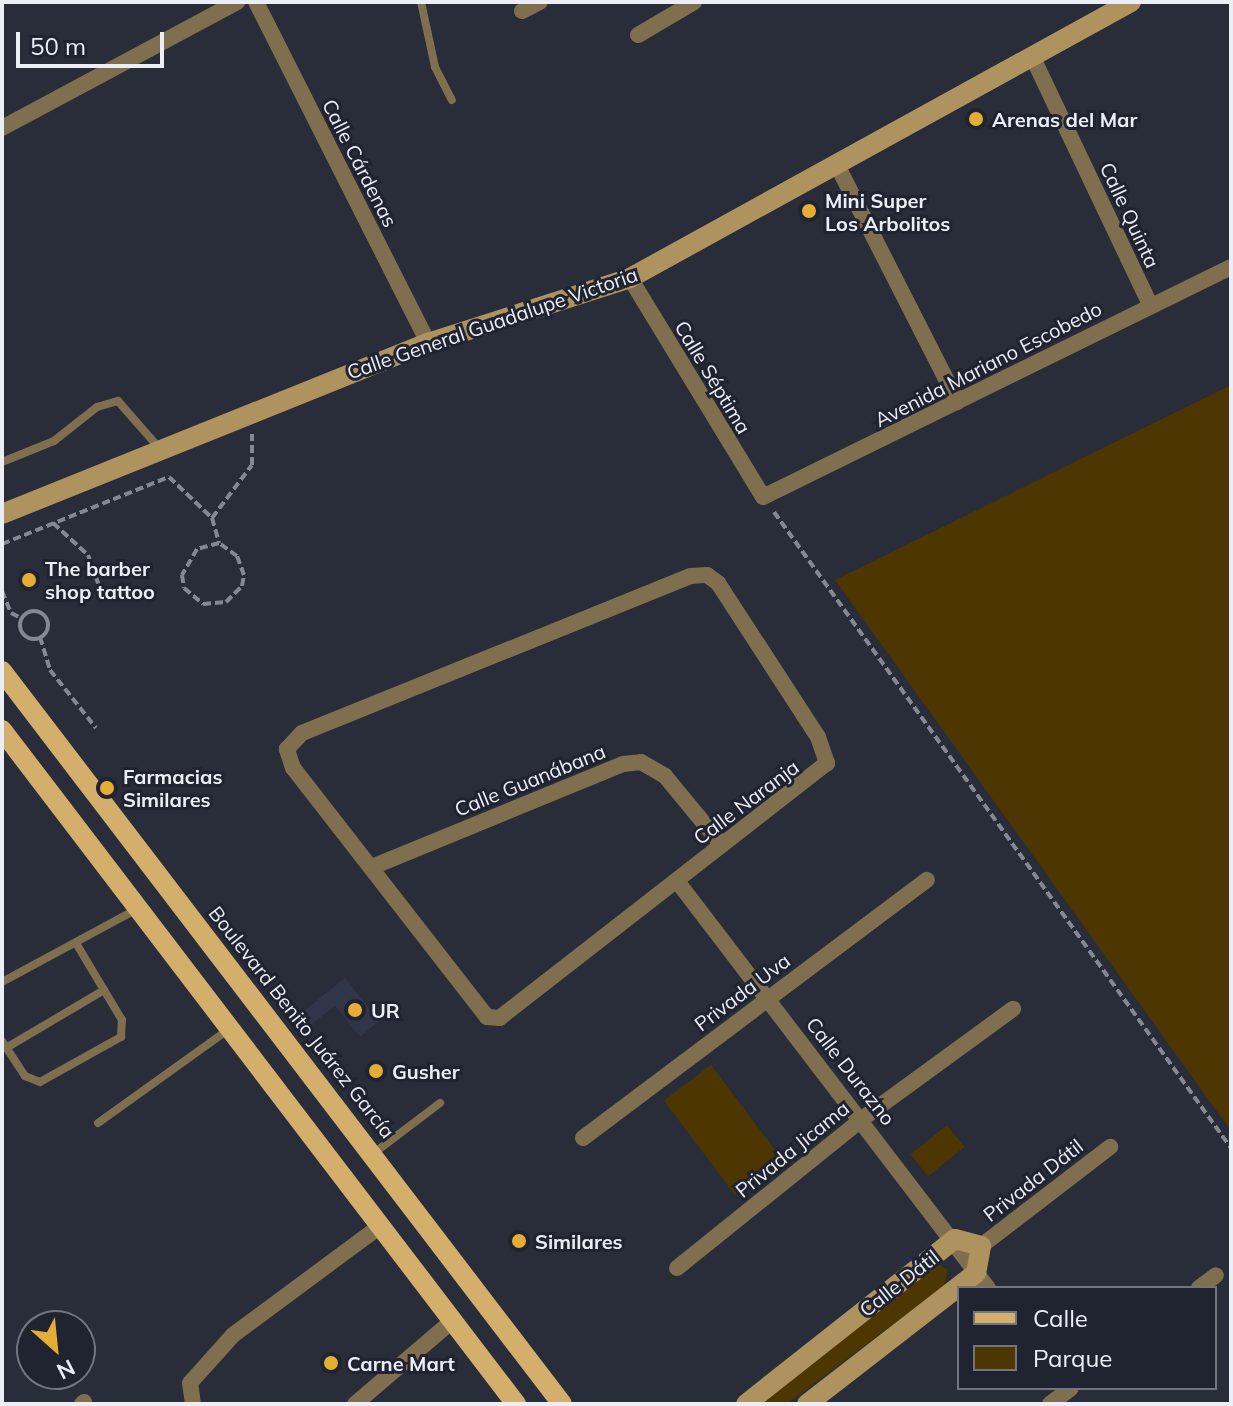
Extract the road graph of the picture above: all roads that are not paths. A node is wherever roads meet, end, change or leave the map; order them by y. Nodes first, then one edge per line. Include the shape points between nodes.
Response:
1 (237, 2) edge
2 (256, 2) edge
3 (421, 2) edge
4 (540, 2) edge
5 (694, 2) edge
6 (1131, 2) edge
7 (522, 11) dead end
8 (638, 35) dead end
9 (1032, 56) junction
10 (452, 100) dead end
11 (2, 128) edge
12 (836, 163) junction
13 (1231, 267) edge
14 (630, 278) junction
15 (1150, 304) junction
16 (428, 343) junction
17 (958, 402) junction
18 (159, 448) junction
19 (2, 462) edge
20 (763, 497) joint
21 (2, 514) edge
22 (2, 671) edge
23 (2, 730) edge
24 (721, 844) junction
25 (372, 867) junction
26 (927, 880) dead end
27 (677, 881) junction
28 (137, 909) junction
29 (76, 943) junction
30 (2, 982) edge
31 (104, 990) junction
32 (769, 997) junction
33 (1013, 1009) dead end
34 (229, 1030) junction
35 (4, 1045) edge
36 (440, 1103) dead end
37 (862, 1119) junction
38 (98, 1123) dead end
39 (583, 1138) dead end
40 (1110, 1147) dead end
41 (374, 1153) junction
42 (379, 1227) junction
43 (955, 1239) junction
44 (981, 1246) junction
45 (677, 1268) dead end
46 (1216, 1275) dead end
47 (982, 1280) edge
48 (1202, 1286) edge
49 (957, 1298) edge
50 (451, 1322) junction
51 (1068, 1390) edge
52 (193, 1404) edge
53 (355, 1404) edge
54 (516, 1404) edge
55 (562, 1404) edge
56 (746, 1404) edge
57 (807, 1404) edge
58 (1050, 1404) edge

1 - 11 street
2 - 16 street, Calle Cárdenas
3 - 10 lane via 435,67
4 - 7 street
5 - 8 street
6 - 9 street, Calle General Guadalupe Victoria
9 - 12 street, Calle General Guadalupe Victoria
9 - 15 street, Calle Quinta
12 - 14 street, Calle General Guadalupe Victoria
12 - 17 street
13 - 15 street, Avenida Mariano Escobedo
14 - 16 street, Calle General Guadalupe Victoria
14 - 20 street, Calle Séptima
15 - 17 street, Avenida Mariano Escobedo
16 - 18 street, Calle General Guadalupe Victoria
17 - 20 street, Avenida Mariano Escobedo
18 - 19 lane via 118,401 97,407 54,441
18 - 21 street, Calle General Guadalupe Victoria
22 - 41 main road, Boulevard Benito Juárez García
23 - 28 main road
24 - 25 street, Calle Guanábana via 665,776 641,762 623,764
24 - 25 street, Calle Naranja via 821,771 827,757 718,583 699,576 293,739 287,749 293,768
24 - 27 street, Calle Naranja
25 - 27 street, Calle Naranja via 494,1020
26 - 32 street, Privada Uva
27 - 32 street, Calle Durazno
28 - 29 lane
28 - 34 main road
29 - 30 lane
29 - 31 lane
31 - 35 lane
31 - 35 lane via 124,1026 116,1041 40,1082 29,1080
32 - 37 street, Calle Durazno
32 - 39 street, Privada Uva
33 - 37 street, Privada Jicama
34 - 38 lane
34 - 42 main road
36 - 41 lane
37 - 43 street, Calle Durazno
37 - 45 street, Privada Jicama
40 - 44 street, Privada Dátil
41 - 55 main road, Boulevard Benito Juárez García
42 - 50 main road
42 - 52 street via 233,1335 190,1383
43 - 44 street, Calle Dátil
43 - 47 street, Calle Durazno
43 - 56 street, Calle Dátil
44 - 47 street
46 - 48 street
49 - 57 street, Calle Dátil
50 - 53 street
50 - 54 main road
51 - 58 street

